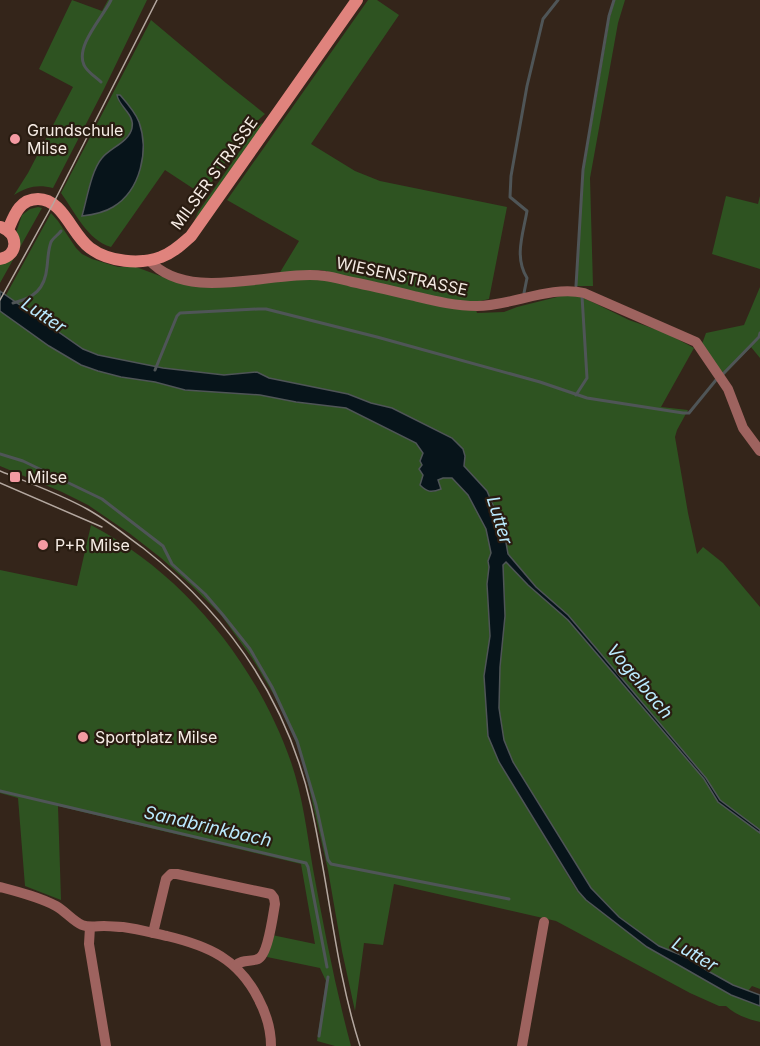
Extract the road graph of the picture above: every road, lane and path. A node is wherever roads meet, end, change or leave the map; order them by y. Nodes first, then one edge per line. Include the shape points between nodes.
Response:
1 (357, 0) edge
2 (4, 229) edge
3 (0, 259) edge
4 (149, 260) junction
5 (760, 451) edge
6 (0, 887) edge
7 (544, 922) dead end
8 (90, 927) junction
9 (153, 933) junction
10 (235, 966) junction
11 (106, 1046) edge
12 (272, 1046) edge
13 (522, 1046) edge

1 - 4 main road, MILSER STRASSE via 191,236 172,252
2 - 3 main road via 12,234 15,243 11,254
2 - 4 main road, MILSER STRASSE via 22,204 46,200 56,206 84,243 96,252 123,260
4 - 5 street, WIESENSTRASSE via 168,274 195,282 217,284 324,275 448,304 494,305 561,292 584,293 696,342 728,389 743,428
6 - 8 street via 54,905
7 - 13 street
8 - 9 street via 122,927
8 - 11 street via 89,944
9 - 10 street via 202,946
9 - 10 street via 166,879 171,874 271,894 275,904 265,951 258,959
10 - 12 street via 262,1006

